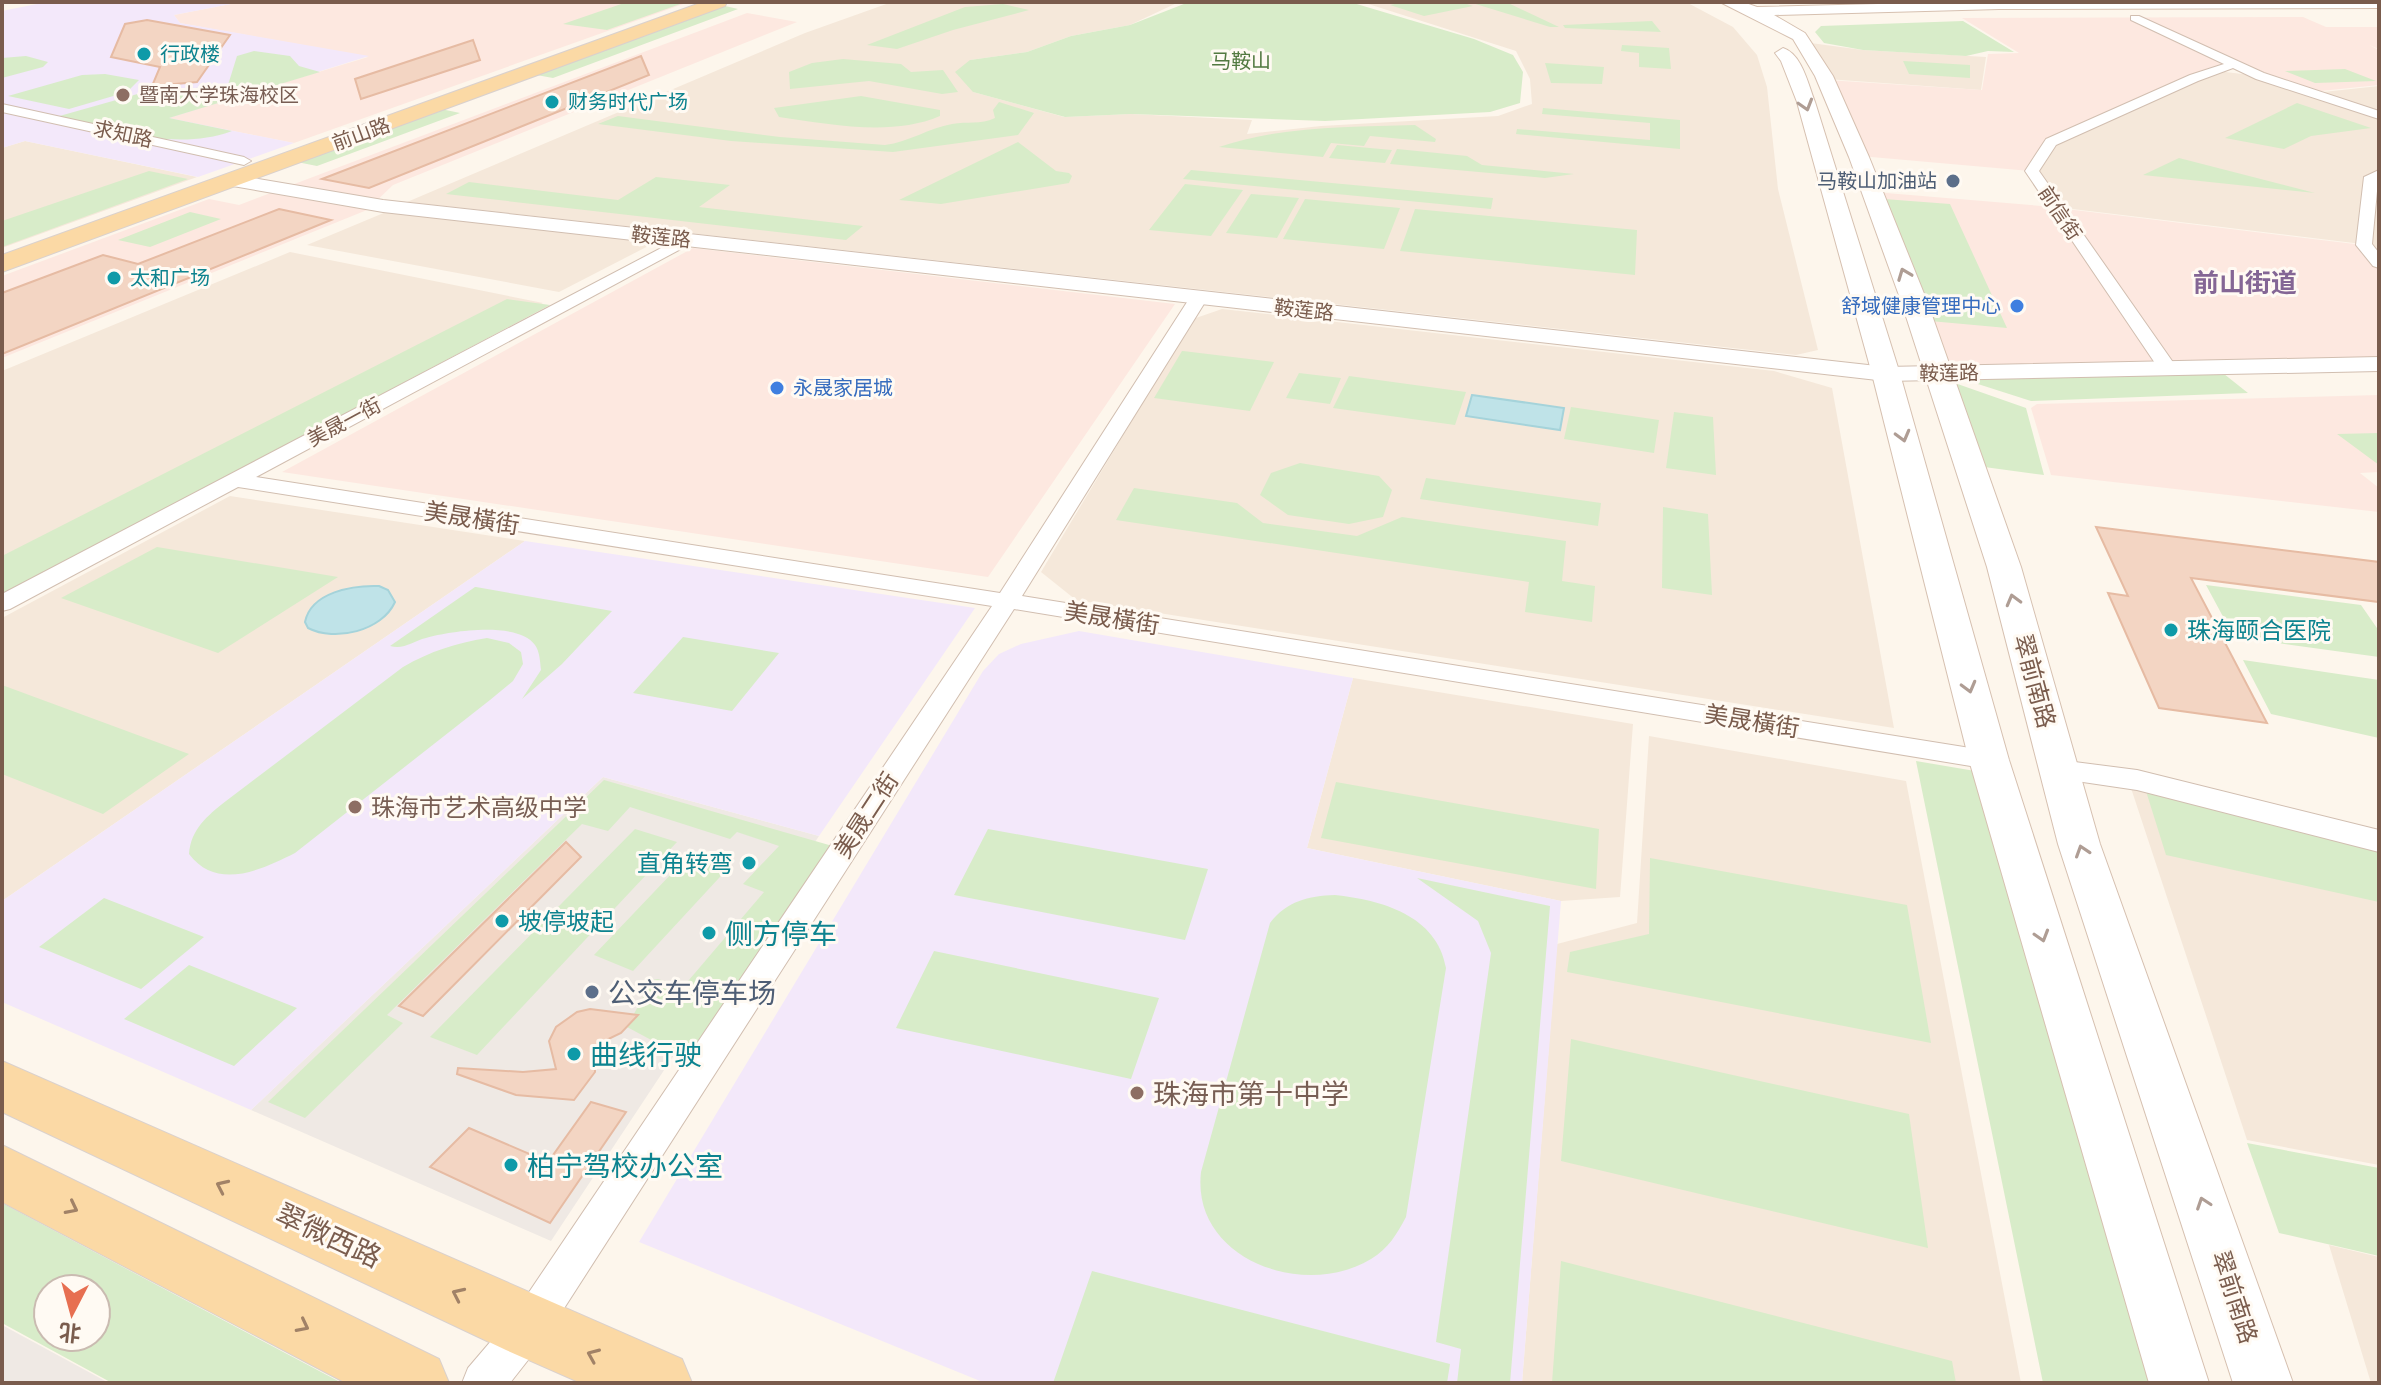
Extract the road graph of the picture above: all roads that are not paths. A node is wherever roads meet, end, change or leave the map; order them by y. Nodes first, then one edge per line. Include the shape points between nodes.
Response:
1 (689, 2) edge
2 (719, 2) edge
3 (2368, 2) edge
4 (2098, 3) edge
5 (1936, 8) junction
6 (2379, 11) edge
7 (1769, 14) edge
8 (1916, 16) junction
9 (2135, 18) junction
10 (2234, 64) junction
11 (2, 108) edge
12 (2379, 115) edge
13 (239, 171) junction
14 (2379, 174) edge
15 (686, 240) junction
16 (2, 249) edge
17 (2379, 263) edge
18 (2, 264) edge
19 (1198, 299) junction
20 (2379, 364) edge
21 (2168, 368) junction
22 (1886, 374) junction
23 (1937, 374) junction
24 (234, 480) junction
25 (1007, 601) junction
26 (2, 604) edge
27 (1989, 760) junction
28 (2059, 770) junction
29 (2379, 841) edge
30 (2, 1085) edge
31 (2, 1172) edge
32 (529, 1327) junction
33 (415, 1383) edge
34 (483, 1383) edge
35 (658, 1383) edge
36 (2179, 1383) edge
37 (2263, 1383) edge

1 - 13 main road, 前山路
2 - 13 main road, 前山路
3 - 4 main road
3 - 6 main road
4 - 5 main road
5 - 6 main road
5 - 7 main road
6 - 8 main road
6 - 9 main road
7 - 8 main road
7 -> 22 main road via 1768,38 1789,59 1806,102
23 -> 7 main road, 翠前南路 via 1914,301 1824,76
8 - 9 main road
9 - 10 street
10 - 12 street
10 - 21 street, 前信街 via 2051,142 2032,171
11 - 13 street, 求知路
13 - 15 street, 鞍莲路 via 383,206
13 - 16 main road, 前山路
13 - 18 main road, 前山路
14 - 17 street via 2371,177 2364,245
15 - 19 street, 鞍莲路
15 - 24 street, 美晟一街
19 - 22 street, 鞍莲路
19 - 25 street, 美晟二街
20 - 21 street, 鞍莲路
21 - 23 street, 鞍莲路
22 - 23 street, 鞍莲路
22 -> 27 main road
28 -> 23 main road, 翠前南路 via 2004,567
24 - 25 street, 美晟橫街
24 - 26 street, 美晟一街
25 - 27 street, 美晟橫街
25 - 32 street, 美晟二街
27 -> 36 main road
28 - 29 street via 2137,780
37 -> 28 main road, 翠前南路 via 2079,844
32 -> 30 main road, 翠微西路
31 -> 33 main road
32 - 34 street, 美晟二街
35 -> 32 main road, 翠微西路

